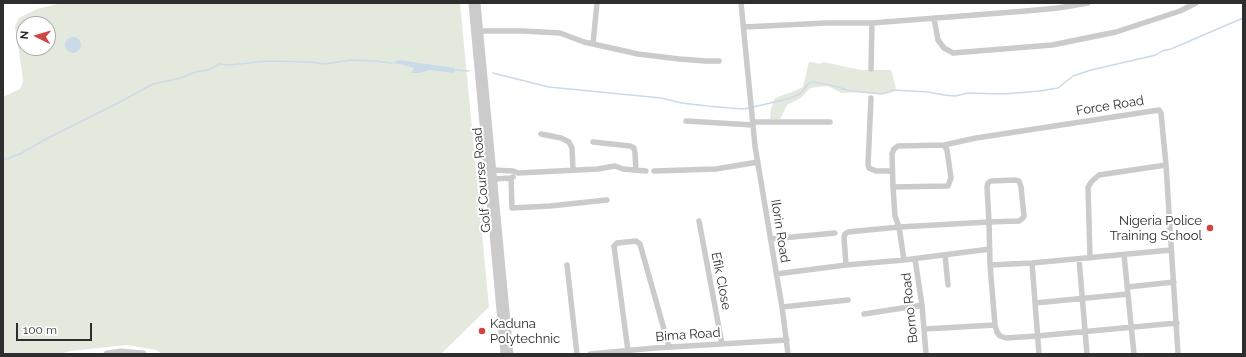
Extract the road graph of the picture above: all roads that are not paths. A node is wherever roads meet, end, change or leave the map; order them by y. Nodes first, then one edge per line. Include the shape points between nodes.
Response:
1 (472, 3) edge
2 (478, 3) edge
3 (597, 3) edge
4 (741, 3) edge
5 (1088, 3) edge
6 (1196, 3) edge
7 (1058, 6) edge
8 (934, 18) junction
9 (872, 23) junction
10 (744, 27) junction
11 (480, 31) junction
12 (593, 44) junction
13 (719, 61) dead end
14 (871, 69) dead end
15 (870, 98) dead end
16 (686, 121) dead end
17 (830, 122) dead end
18 (753, 123) junction
19 (541, 134) dead end
20 (593, 142) dead end
21 (944, 145) junction
22 (758, 162) junction
23 (1166, 165) junction
24 (493, 170) junction
25 (573, 170) junction
26 (636, 170) junction
27 (646, 171) dead end
28 (654, 171) dead end
29 (892, 171) junction
30 (518, 173) junction
31 (511, 178) junction
32 (494, 179) junction
33 (893, 187) junction
34 (607, 200) dead end
35 (699, 222) dead end
36 (989, 222) junction
37 (899, 227) junction
38 (835, 233) dead end
39 (771, 239) junction
40 (990, 249) junction
41 (1171, 250) junction
42 (945, 255) junction
43 (1124, 255) junction
44 (1090, 258) junction
45 (915, 259) junction
46 (1079, 259) junction
47 (904, 260) junction
48 (1032, 263) junction
49 (567, 265) dead end
50 (846, 265) junction
51 (990, 266) junction
52 (776, 274) junction
53 (1174, 282) junction
54 (948, 285) dead end
55 (1128, 287) junction
56 (1128, 294) junction
57 (848, 300) dead end
58 (1082, 300) junction
59 (1035, 303) junction
60 (922, 305) junction
61 (782, 308) junction
62 (864, 314) dead end
63 (1177, 323) junction
64 (995, 325) junction
65 (1132, 328) junction
66 (924, 329) junction
67 (1084, 332) junction
68 (1037, 336) junction
69 (787, 340) junction
70 (722, 344) junction
71 (669, 347) junction
72 (628, 351) junction
73 (107, 354) edge
74 (143, 354) edge
75 (504, 354) edge
76 (510, 354) edge
77 (577, 354) edge
78 (590, 354) edge
79 (788, 354) edge
80 (926, 354) edge
81 (1039, 354) edge
82 (1087, 354) edge
83 (1134, 354) edge
84 (1178, 354) edge

1 - 75 street, Golf Course Road
2 - 11 street, Golf Course Road
3 - 12 street
4 - 10 street, Ilorin Road
5 - 7 street
6 - 8 street via 1180,11 1116,32 1052,45 953,53 944,48 938,40
7 - 8 street
8 - 9 street
9 - 10 street
9 - 14 street
10 - 18 street, Ilorin Road
11 - 12 street via 560,33
11 - 24 street, Golf Course Road
12 - 13 street via 638,54 706,62
15 - 29 street via 869,168 876,171
16 - 18 street
17 - 18 street
18 - 22 street, Ilorin Road
19 - 25 street via 570,142
20 - 26 street via 634,148
21 - 23 street, Force Road via 1159,110
21 - 29 street, Force Road via 898,146 892,154
21 - 33 street via 951,178 948,186
22 - 28 street via 716,169
22 - 39 street, Ilorin Road
23 - 41 street, Force Road
23 - 44 street via 1099,175 1092,181 1088,186
24 - 30 street
24 - 32 street, Golf Course Road
25 - 26 street via 615,166 623,170
25 - 30 street
26 - 27 street
29 - 33 street
30 - 31 street
31 - 32 street
31 - 34 street via 512,208
32 - 76 street, Golf Course Road
33 - 37 street via 895,216
35 - 70 street, Efik Close
36 - 36 street via 988,184 1019,181 1023,218 1019,221
36 - 37 street
36 - 40 street
37 - 47 street
37 - 50 street via 845,234
38 - 39 street
39 - 52 street, Ilorin Road
40 - 42 street
40 - 51 street
41 - 43 street
41 - 53 street, Force Road
42 - 45 street
42 - 54 street
43 - 44 street
43 - 55 street
44 - 46 street
45 - 47 street
45 - 60 street, Borno Road
46 - 48 street
46 - 58 street
47 - 50 street
48 - 51 street
48 - 59 street
49 - 77 street
50 - 52 street
51 - 64 street
52 - 61 street, Ilorin Road
53 - 55 street
53 - 63 street, Force Road
55 - 56 street
56 - 58 street
56 - 65 street
57 - 61 street
58 - 59 street
58 - 67 street
59 - 68 street
60 - 62 street
60 - 66 street, Borno Road
61 - 69 street, Ilorin Road
63 - 65 street
63 - 84 street, Force Road
64 - 66 street
64 - 68 street via 1000,336 1006,338
65 - 67 street
65 - 83 street
66 - 80 street, Borno Road
67 - 68 street
67 - 82 street
68 - 81 street
69 - 70 street, Bima Road
69 - 79 street, Ilorin Road
70 - 71 street, Bima Road
71 - 72 street, Bima Road
71 - 72 street via 640,244 636,241 617,243 614,246
72 - 78 street, Bima Road
73 - 74 street

